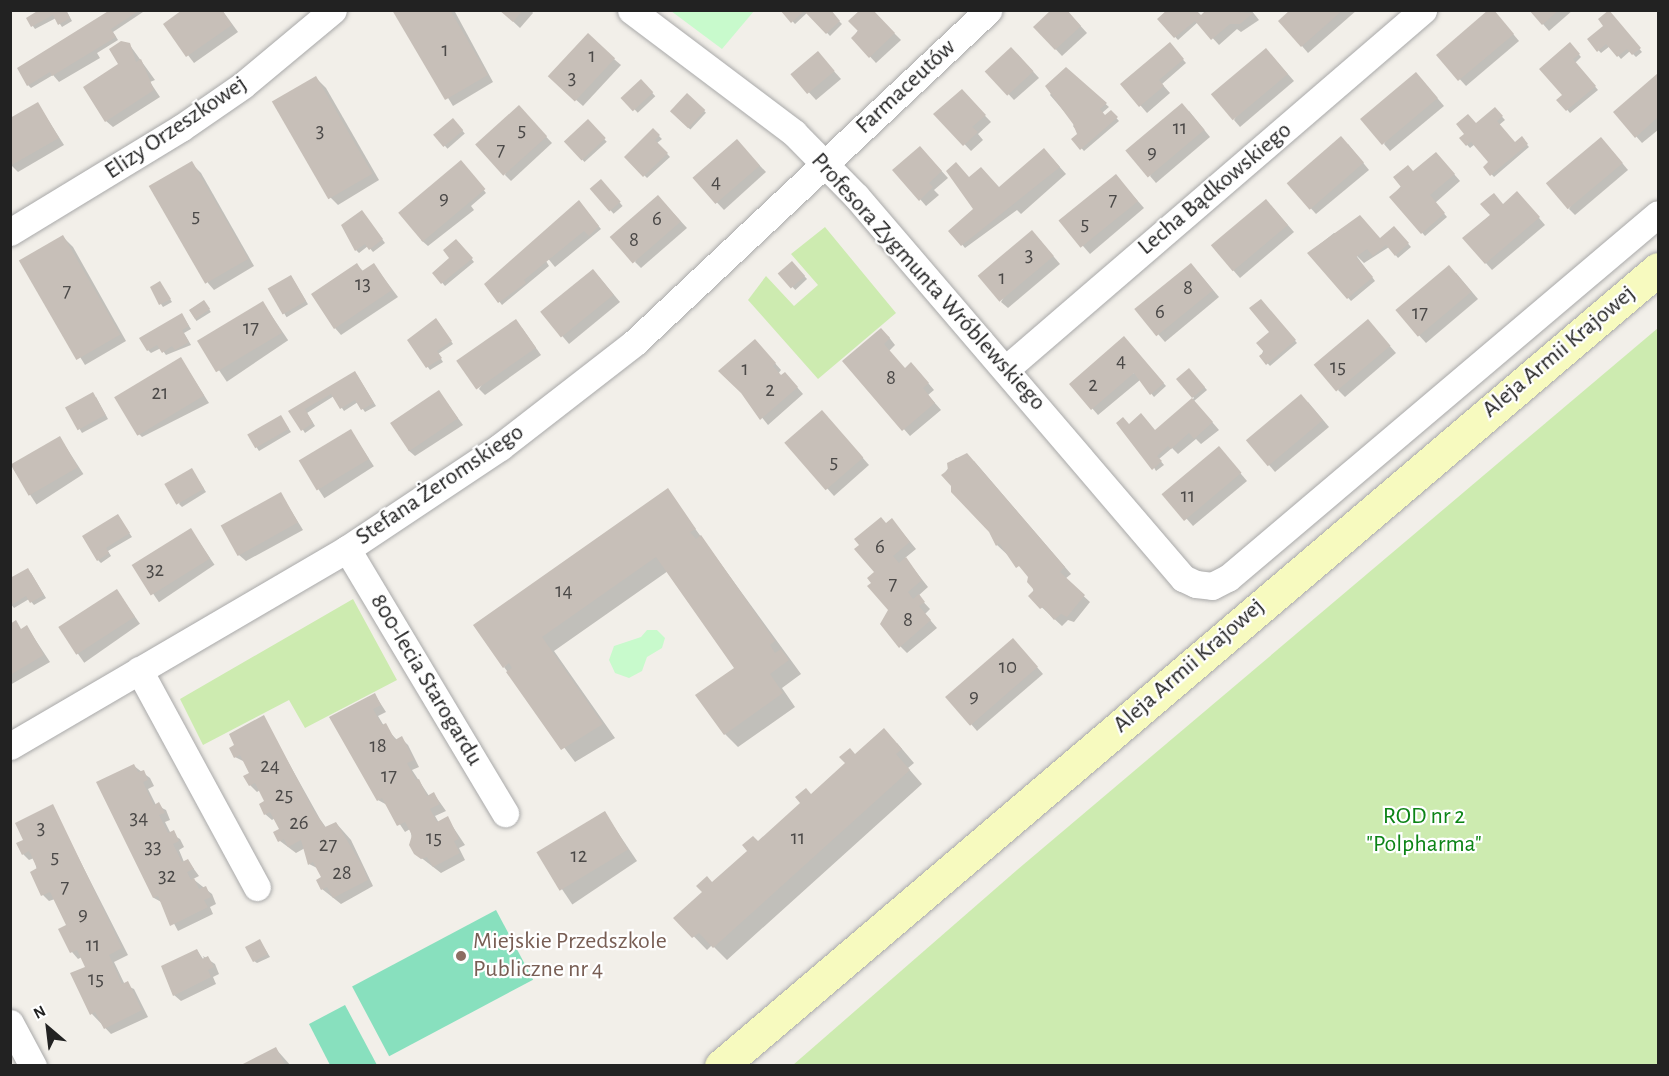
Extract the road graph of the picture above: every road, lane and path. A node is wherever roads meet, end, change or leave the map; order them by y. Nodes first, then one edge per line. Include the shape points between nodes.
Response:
1 (333, 10) edge
2 (631, 10) edge
3 (988, 10) edge
4 (1423, 10) edge
5 (825, 165) junction
6 (1659, 214) edge
7 (10, 232) edge
8 (1659, 269) edge
9 (1007, 368) junction
10 (346, 549) junction
11 (1196, 584) joint
12 (139, 670) junction
13 (10, 746) edge
14 (506, 813) dead end
15 (257, 887) dead end
16 (10, 1023) edge
17 (33, 1065) edge
18 (721, 1065) edge

1 - 7 street, Elizy Orzeszkowej via 243,85 181,128
2 - 5 street, Profesora Zygmunta Wróblewskiego via 794,133
3 - 5 street, Farmaceutów
4 - 9 street, Lecha Bądkowskiego
5 - 9 street, Profesora Zygmunta Wróblewskiego
5 - 10 street, Stefana Żeromskiego via 634,343 500,447
6 - 11 street, Aleja Armii Krajowej via 1227,578 1212,586
8 - 18 main road, Aleja Armii Krajowej
9 - 11 street, Profesora Zygmunta Wróblewskiego via 1183,578
10 - 12 street, Stefana Żeromskiego
10 - 14 street, 800-lecia Starogardu
12 - 13 street, Stefana Żeromskiego
12 - 15 street
16 - 17 street

